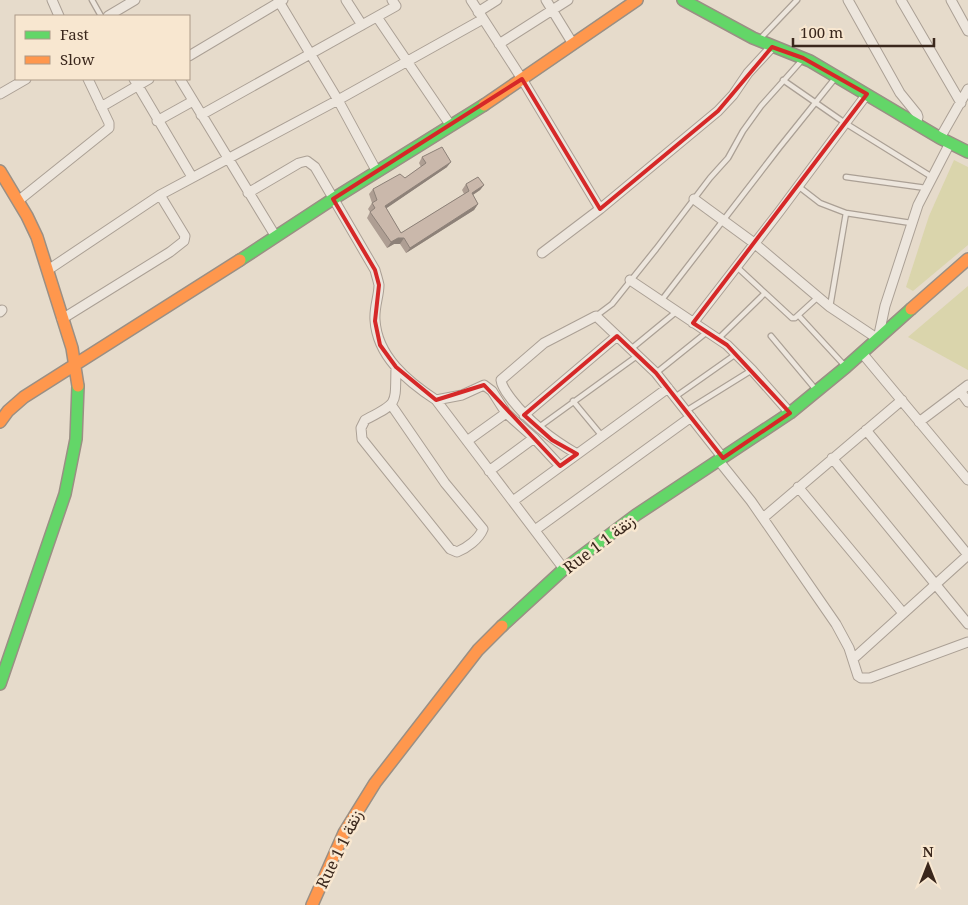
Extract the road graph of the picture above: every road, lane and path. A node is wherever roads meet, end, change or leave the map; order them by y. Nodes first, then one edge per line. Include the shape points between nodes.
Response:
1 (52, 0) edge
2 (92, 0) edge
3 (135, 0) edge
4 (346, 0) edge
5 (392, 0) edge
6 (471, 0) edge
7 (497, 0) edge
8 (546, 0) edge
9 (568, 0) edge
10 (637, 0) edge
11 (683, 0) edge
12 (797, 0) edge
13 (848, 0) edge
14 (901, 0) edge
15 (951, 0) edge
16 (280, 1) edge
17 (552, 11) junction
18 (59, 15) edge
19 (100, 15) edge
20 (110, 15) edge
21 (481, 15) junction
22 (377, 17) junction
23 (362, 25) junction
24 (968, 31) edge
25 (758, 40) junction
26 (499, 44) junction
27 (573, 44) junction
28 (772, 47) junction
29 (310, 54) junction
30 (190, 55) edge
31 (804, 58) junction
32 (406, 62) junction
33 (837, 76) junction
34 (522, 79) junction
35 (24, 80) edge
36 (88, 80) edge
37 (181, 80) edge
38 (783, 80) junction
39 (136, 82) edge
40 (968, 90) edge
41 (0, 94) edge
42 (867, 94) junction
43 (338, 100) junction
44 (193, 101) junction
45 (816, 103) junction
46 (961, 103) junction
47 (101, 107) junction
48 (201, 115) junction
49 (158, 121) junction
50 (845, 123) junction
51 (916, 124) junction
52 (451, 126) junction
53 (945, 140) junction
54 (968, 152) edge
55 (228, 159) junction
56 (0, 170) edge
57 (377, 172) junction
58 (846, 176) dead end
59 (192, 177) junction
60 (932, 177) junction
61 (798, 186) junction
62 (926, 188) junction
63 (248, 193) junction
64 (160, 195) junction
65 (332, 199) junction
66 (694, 199) junction
67 (18, 201) junction
68 (600, 209) junction
69 (846, 213) junction
70 (724, 221) junction
71 (912, 224) junction
72 (276, 237) junction
73 (754, 243) junction
74 (542, 253) dead end
75 (968, 259) edge
76 (736, 266) junction
77 (48, 270) junction
78 (630, 280) junction
79 (765, 294) junction
80 (818, 297) junction
81 (661, 301) junction
82 (830, 307) junction
83 (676, 311) junction
84 (596, 316) junction
85 (799, 316) junction
86 (62, 319) junction
87 (693, 323) junction
88 (708, 331) junction
89 (618, 336) junction
90 (772, 336) dead end
91 (718, 339) junction
92 (878, 339) junction
93 (634, 353) junction
94 (862, 353) junction
95 (736, 354) junction
96 (76, 364) junction
97 (396, 367) junction
98 (846, 367) junction
99 (752, 370) junction
100 (656, 373) junction
101 (968, 385) edge
102 (668, 388) junction
103 (818, 391) junction
104 (960, 392) junction
105 (675, 397) junction
106 (436, 400) junction
107 (902, 400) junction
108 (573, 401) junction
109 (968, 402) edge
110 (392, 406) junction
111 (506, 413) junction
112 (790, 413) junction
113 (688, 414) junction
114 (524, 415) junction
115 (0, 422) edge
116 (919, 422) junction
117 (538, 428) junction
118 (866, 430) junction
119 (602, 436) junction
120 (534, 438) junction
121 (467, 441) junction
122 (577, 454) junction
123 (832, 458) junction
124 (721, 459) junction
125 (560, 466) junction
126 (489, 470) junction
127 (968, 480) edge
128 (798, 487) junction
129 (512, 501) junction
130 (763, 518) junction
131 (535, 530) junction
132 (968, 555) edge
133 (564, 569) junction
134 (934, 584) junction
135 (903, 613) junction
136 (968, 624) edge
137 (968, 642) edge
138 (853, 660) junction
139 (0, 684) edge
140 (312, 905) edge

1 - 18 street
2 - 19 lane
3 - 20 street
4 - 23 street
5 - 22 street via 396,6
6 - 21 street
7 - 21 street
8 - 17 street
9 - 17 street
10 - 27 street
11 - 25 street
12 - 25 lane
13 - 51 street via 900,93 917,114
14 - 46 street
15 - 24 street
16 - 29 street
16 - 30 street
17 - 26 street
17 - 27 street
21 - 26 street
21 - 32 street
22 - 23 street
22 - 32 street
23 - 29 street
25 - 28 street
26 - 34 street
27 - 34 street
28 - 31 street
28 - 68 street via 718,111
29 - 43 street
29 - 48 street
31 - 33 street
31 - 38 lane
32 - 43 street
32 - 52 street
33 - 42 street
33 - 45 lane
34 - 52 street
34 - 68 street
35 - 41 street
36 - 47 street
37 - 44 street
38 - 45 lane
38 - 66 lane via 748,123 728,158
39 - 47 street
39 - 49 street
40 - 46 street
42 - 50 street
42 - 51 street
43 - 55 street
43 - 57 street
44 - 48 street
44 - 49 street
45 - 50 lane
45 - 70 lane
46 - 53 street
47 - 67 street via 109,128
48 - 55 street
49 - 59 street
50 - 60 lane
50 - 61 street
51 - 53 street
52 - 57 street
53 - 54 street
53 - 60 street
55 - 59 street
55 - 63 street
56 - 67 street
57 - 65 street
58 - 62 lane
59 - 64 street
60 - 62 street
61 - 69 lane via 820,203
61 - 73 street
62 - 71 street
63 - 65 street via 299,162 307,161 315,167
63 - 72 street
64 - 77 street
64 - 86 street via 185,236 184,241
65 - 72 street
65 - 97 street via 375,270 379,285 375,321 380,345
66 - 70 street
66 - 78 lane
67 - 77 street via 28,216
68 - 74 street
69 - 71 lane
69 - 82 lane
70 - 73 street
70 - 81 lane
71 - 92 street via 885,306
72 - 96 street
73 - 76 street
73 - 80 street
75 - 92 street, Rue 1 زنقة 1
76 - 79 lane
76 - 87 street
77 - 86 street
78 - 81 street
78 - 84 lane via 612,304
79 - 85 lane via 792,318
79 - 91 lane
80 - 82 street
80 - 85 lane
81 - 83 street
82 - 92 street
83 - 87 street
83 - 93 lane
84 - 89 street
84 - 114 street via 544,343 501,380 502,387
85 - 98 lane
86 - 96 street
87 - 88 street
88 - 91 street
88 - 100 lane
89 - 93 street
89 - 114 street
90 - 103 lane
91 - 95 street
92 - 94 street, Rue 1 زنقة 1
93 - 100 street
93 - 108 lane
94 - 98 street, Rue 1 زنقة 1
94 - 107 street
95 - 99 street
95 - 105 lane
96 - 115 street via 12,406
96 - 139 street via 79,413 73,465
97 - 106 street
97 - 110 street
98 - 103 street, Rue 1 زنقة 1
99 - 112 street
99 - 113 lane
100 - 102 street
101 - 104 street
102 - 105 street
102 - 119 street
103 - 112 street, Rue 1 زنقة 1
104 - 109 street
104 - 116 street
105 - 113 street
106 - 111 street via 484,386 492,391
106 - 121 street
107 - 116 street
107 - 118 street
108 - 117 lane
108 - 119 lane
110 - 110 street via 365,420 361,428 362,439 450,549 463,550 483,529 435,469
111 - 120 street
111 - 121 street
112 - 124 street, Rue 1 زنقة 1
113 - 124 street
113 - 131 street
114 - 117 street
116 - 127 street
117 - 122 street
118 - 123 street
118 - 132 street
119 - 122 street
120 - 125 street
120 - 126 street
121 - 126 street
122 - 125 street
123 - 128 street
123 - 134 street
124 - 130 street
124 - 133 street, Rue 1 زنقة 1 via 636,515
125 - 129 street
126 - 129 street
128 - 130 street
128 - 135 street
129 - 131 street
130 - 138 street via 836,624
131 - 133 street
132 - 134 street
133 - 140 street, Rue 1 زنقة 1 via 478,650 375,783 344,833
134 - 135 street
134 - 136 street
135 - 138 street
137 - 138 street via 865,679 858,676

